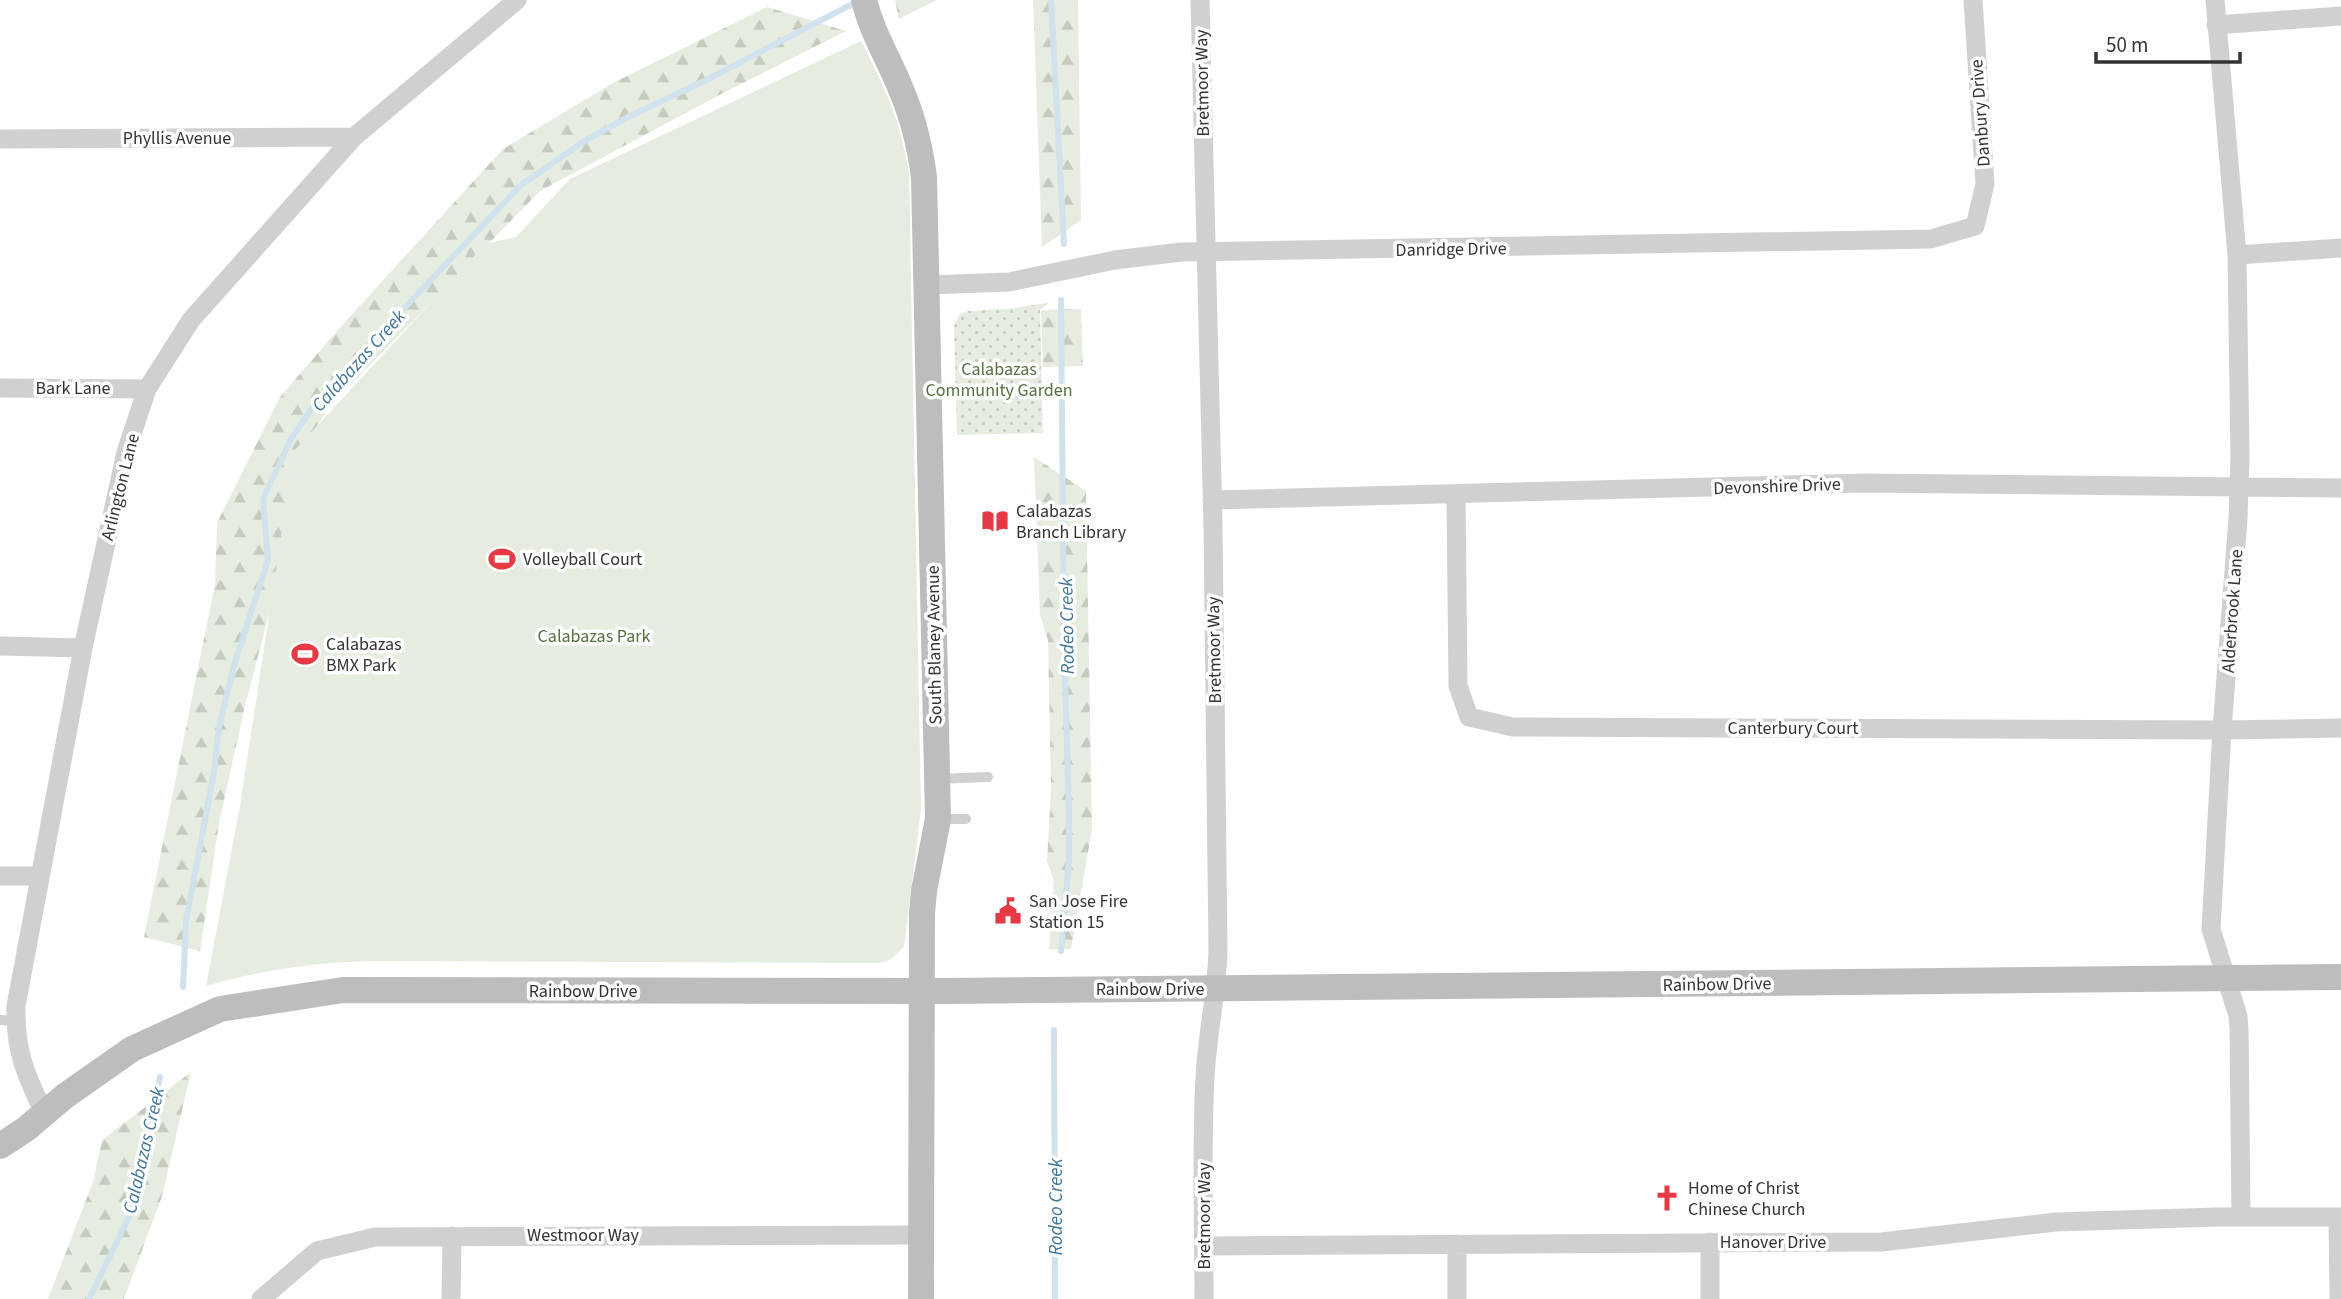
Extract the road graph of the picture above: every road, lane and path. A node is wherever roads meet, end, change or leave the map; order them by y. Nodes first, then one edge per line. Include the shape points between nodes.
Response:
1 (517, 0) edge
2 (1200, 0) edge
3 (1973, 0) edge
4 (2215, 0) edge
5 (865, 3) edge
6 (2341, 16) edge
7 (2216, 25) junction
8 (354, 137) junction
9 (0, 139) edge
10 (1975, 226) joint
11 (2341, 248) edge
12 (1205, 253) junction
13 (2237, 255) junction
14 (927, 285) junction
15 (0, 388) edge
16 (147, 389) junction
17 (2341, 488) edge
18 (2239, 489) junction
19 (1456, 495) junction
20 (1212, 500) junction
21 (0, 646) edge
22 (83, 648) junction
23 (2341, 728) edge
24 (2222, 730) junction
25 (988, 777) dead end
26 (937, 779) junction
27 (938, 819) junction
28 (966, 820) dead end
29 (0, 876) edge
30 (40, 876) junction
31 (2341, 977) edge
32 (2226, 979) junction
33 (1216, 989) junction
34 (922, 991) junction
35 (8, 1020) edge
36 (44, 1113) junction
37 (0, 1146) edge
38 (2241, 1217) junction
39 (2340, 1217) edge
40 (921, 1235) junction
41 (452, 1236) junction
42 (1710, 1242) junction
43 (1457, 1244) junction
44 (1204, 1246) junction
45 (262, 1297) edge
46 (451, 1299) edge
47 (921, 1299) edge
48 (1204, 1299) edge
49 (1457, 1299) edge
50 (1710, 1299) edge
51 (2339, 1299) edge

1 - 8 street, Arlington Lane
2 - 12 street, Bretmoor Way
3 - 10 street, Danbury Drive via 1985,184
4 - 7 street, Alderbrook Lane
5 - 14 street, South Blaney Avenue via 915,125 924,177
6 - 7 street
7 - 13 street, Alderbrook Lane
8 - 9 street, Phyllis Avenue
8 - 16 street, Arlington Lane via 191,320
10 - 12 street, Danridge Drive via 1931,239
11 - 13 street
12 - 14 street, Danridge Drive via 1115,260 1009,282
12 - 20 street, Bretmoor Way
13 - 18 street, Alderbrook Lane
14 - 26 street, South Blaney Avenue
15 - 16 street, Bark Lane
16 - 22 street, Arlington Lane via 126,452
17 - 18 street, Devonshire Drive
18 - 19 street, Devonshire Drive via 1864,483
18 - 24 street, Alderbrook Lane
19 - 20 street, Devonshire Drive
19 - 24 street, Canterbury Court via 1458,686 1469,717 1513,727
20 - 33 street, Bretmoor Way
21 - 22 street
22 - 30 street, Arlington Lane
23 - 24 street, Canterbury Court
24 - 32 street, Alderbrook Lane via 2211,929
25 - 26 lane
26 - 27 street, South Blaney Avenue
27 - 28 lane
27 - 34 street, South Blaney Avenue via 924,891
29 - 30 street
30 - 35 street, Arlington Lane via 16,1006
31 - 32 street, Rainbow Drive
32 - 33 street, Rainbow Drive
32 - 38 street, Alderbrook Lane via 2239,1028
33 - 34 street, Rainbow Drive
33 - 44 street, Bretmoor Way via 1205,1080
34 - 36 street, Rainbow Drive via 343,990 220,1009 132,1049
34 - 40 street, South Blaney Avenue
35 - 36 street, Arlington Lane
36 - 37 street, Rainbow Drive
38 - 39 street, Hanover Drive
38 - 42 street, Hanover Drive via 2056,1222 1881,1242
39 - 51 street
40 - 41 street, Westmoor Way
40 - 47 street, South Blaney Avenue
41 - 45 street, Westmoor Way via 375,1237 317,1251
41 - 46 street
42 - 43 street, Hanover Drive
42 - 50 street
43 - 44 street, Hanover Drive
43 - 49 street
44 - 48 street, Bretmoor Way

